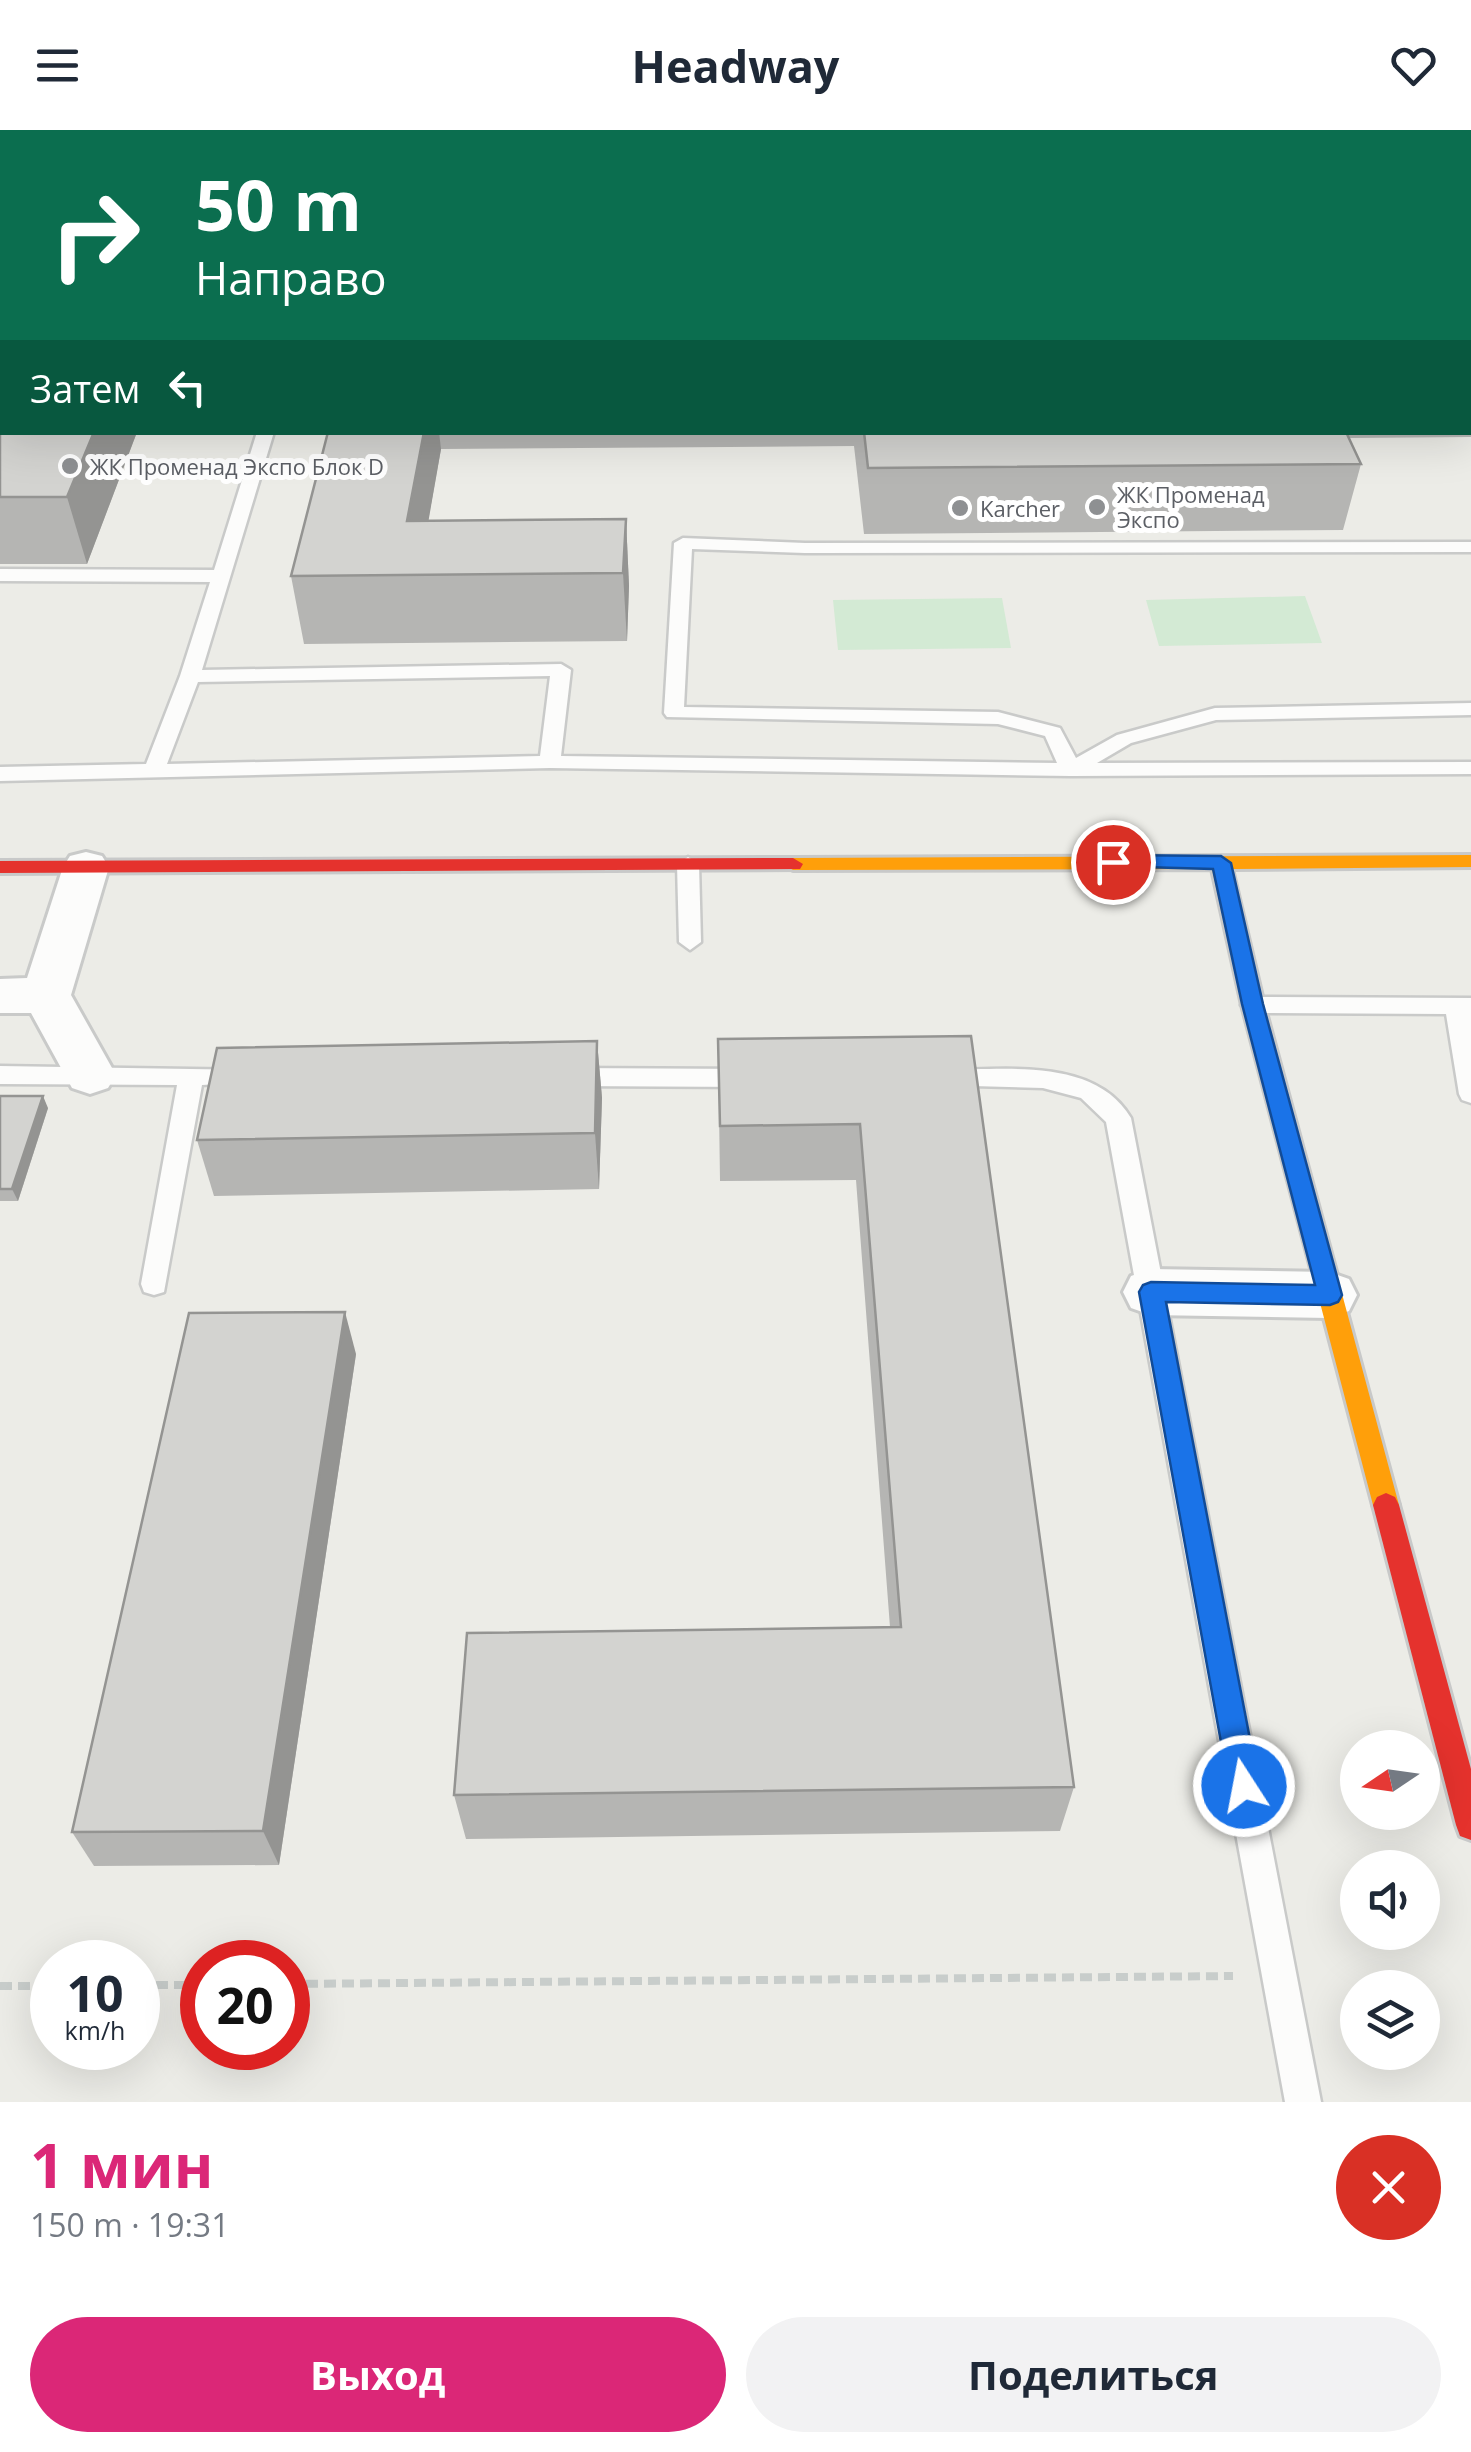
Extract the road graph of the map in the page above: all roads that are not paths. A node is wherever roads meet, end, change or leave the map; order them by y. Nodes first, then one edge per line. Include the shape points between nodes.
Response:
1 (265, 435) edge
2 (1471, 547) edge
3 (0, 574) edge
4 (222, 576) junction
5 (190, 676) junction
6 (1471, 709) edge
7 (550, 762) junction
8 (1471, 768) edge
9 (1072, 770) junction
10 (153, 772) junction
11 (0, 774) edge
12 (1471, 862) edge
13 (1221, 863) junction
14 (688, 864) junction
15 (0, 867) edge
16 (86, 867) junction
17 (690, 942) dead end
18 (23, 996) edge
19 (1252, 1004) junction
20 (1464, 1006) edge
21 (90, 1075) junction
22 (0, 1076) edge
23 (191, 1076) junction
24 (270, 1076) edge
25 (548, 1077) edge
26 (785, 1078) edge
27 (924, 1079) edge
28 (1471, 1094) edge
29 (154, 1284) dead end
30 (1151, 1292) junction
31 (1330, 1295) junction
32 (1471, 1824) edge
33 (1303, 2102) edge

1 - 4 lane
2 - 9 lane via 683,543 674,713 998,718 1053,732
3 - 4 lane
4 - 5 lane
5 - 7 lane via 561,670
5 - 10 lane
6 - 9 lane via 1215,714 1124,739
7 - 9 lane
7 - 10 lane
8 - 9 lane
10 - 11 lane
12 - 13 street
13 - 14 street
13 - 19 street
14 - 16 street
14 - 17 lane
15 - 16 street
16 - 18 street
18 - 21 street
19 - 20 lane
19 - 31 street
20 - 28 lane
21 - 22 lane
21 - 23 lane
23 - 24 lane
23 - 29 lane
25 - 26 lane
27 - 30 lane via 1043,1079 1088,1091 1118,1118
30 - 31 street
30 - 33 lane
31 - 32 street

